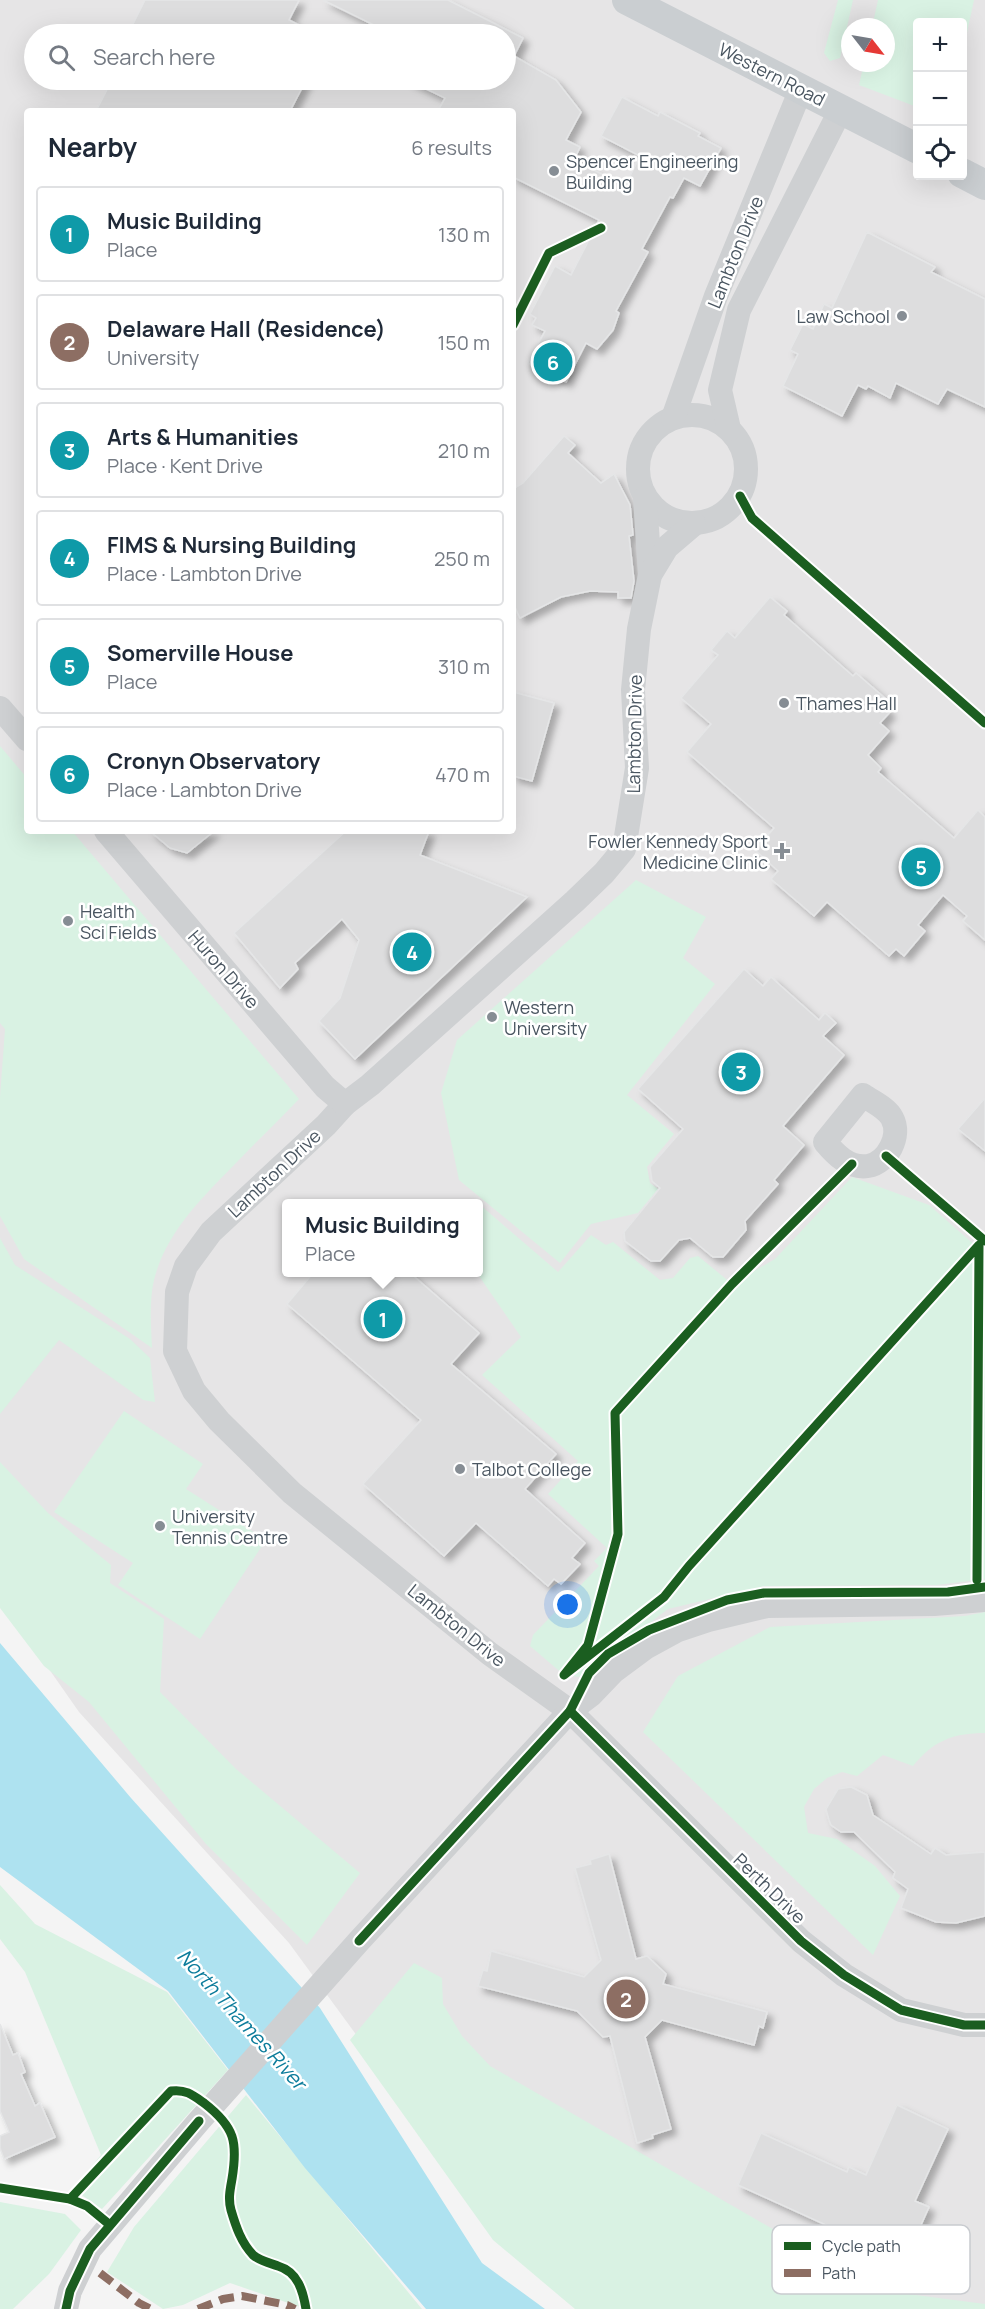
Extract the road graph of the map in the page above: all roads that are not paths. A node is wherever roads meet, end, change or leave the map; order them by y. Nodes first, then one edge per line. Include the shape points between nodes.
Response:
1 (627, 0) edge
2 (801, 88) junction
3 (841, 109) junction
4 (913, 146) edge
5 (967, 175) edge
6 (985, 185) edge
7 (673, 418) junction
8 (729, 429) junction
9 (645, 498) junction
10 (699, 524) junction
11 (650, 575) junction
12 (0, 708) edge
13 (24, 736) edge
14 (109, 834) edge
15 (345, 1104) junction
16 (985, 1600) edge
17 (570, 1711) junction
18 (985, 2025) edge
19 (66, 2309) edge

1 - 2 main road, Western Road
2 - 3 main road, Western Road
2 - 7 street, Lambton Drive via 716,296
3 - 4 main road, Western Road
3 - 8 street, Lambton Drive via 739,310 720,390
5 - 6 main road
7 - 8 street via 696,415
7 - 9 street via 651,434 642,450 638,478
8 - 10 street via 746,456 747,477 740,496 726,513
9 - 10 street via 657,511 678,522
9 - 11 street, Lambton Drive
10 - 11 street, Lambton Drive via 667,547
11 - 15 street, Lambton Drive via 633,690 637,768 624,849 575,901
12 - 13 street
14 - 15 street, Huron Drive via 325,1087
15 - 17 street, Lambton Drive via 211,1232 186,1266 177,1292 175,1351 194,1390 219,1421 292,1493 490,1654
16 - 17 street via 768,1606 708,1620 678,1630 645,1648
17 - 18 street, Perth Drive via 793,1933 844,1976 902,2010 964,2025
17 - 19 street via 359,1941 90,2248

